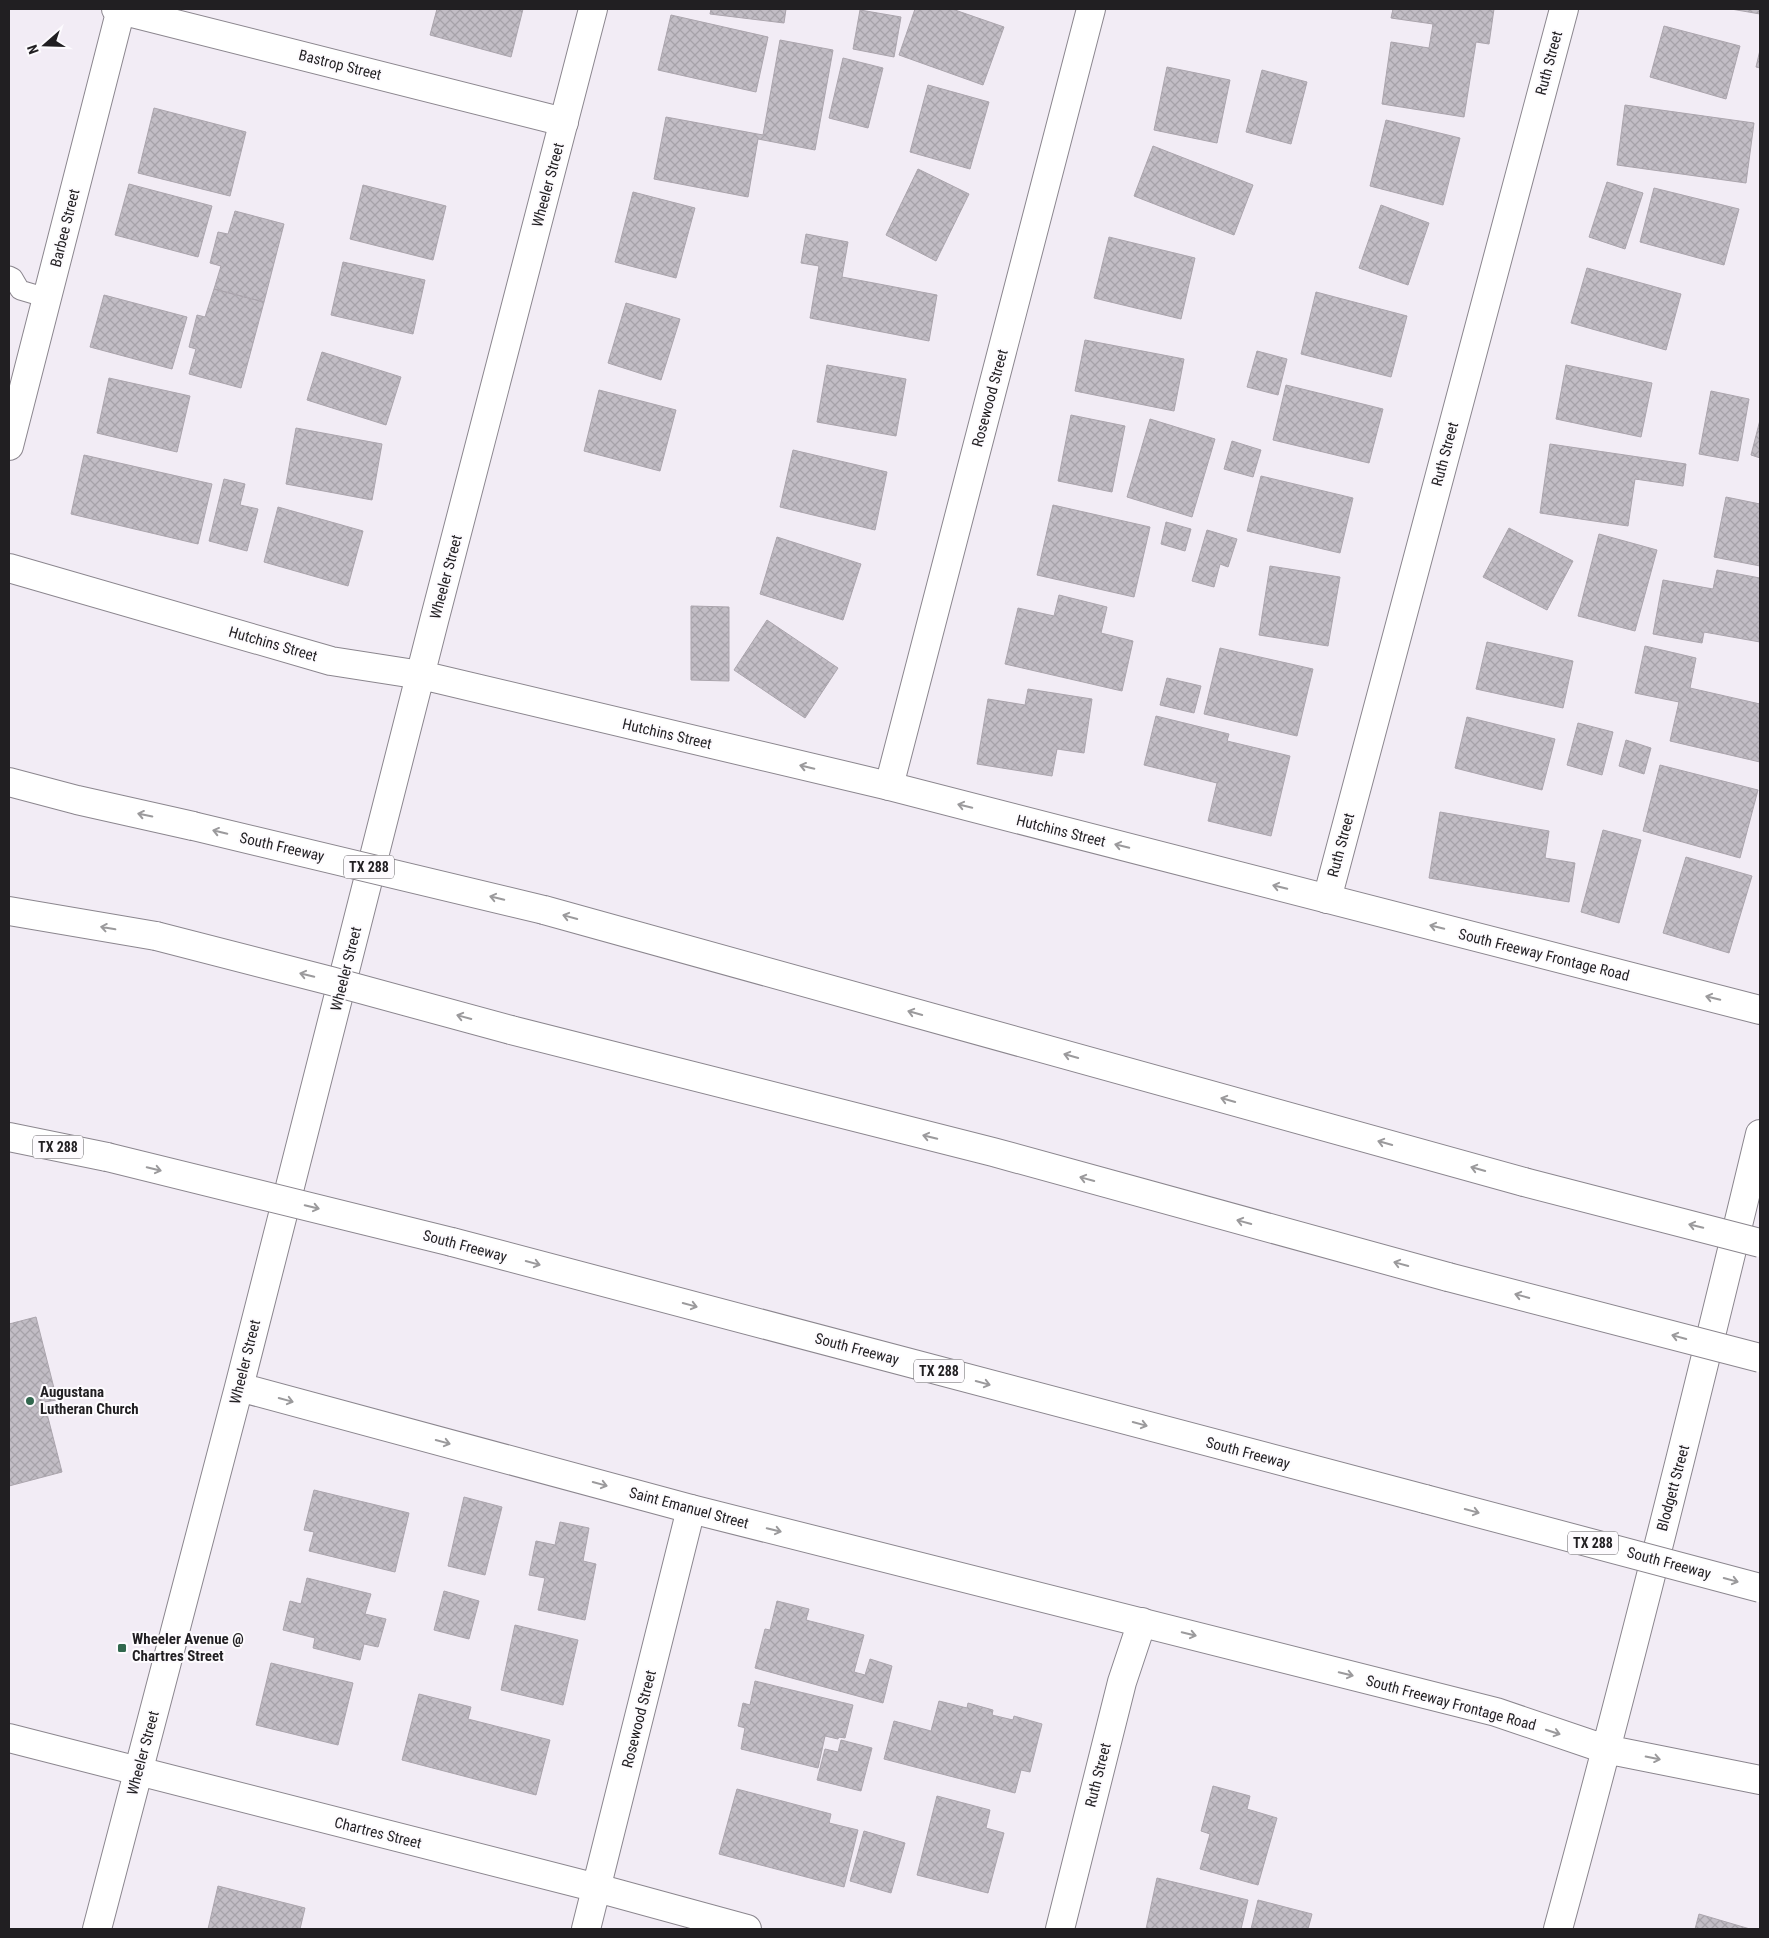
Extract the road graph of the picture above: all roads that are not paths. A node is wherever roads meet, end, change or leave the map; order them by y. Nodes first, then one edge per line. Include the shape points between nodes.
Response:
1 (119, 9) edge
2 (593, 9) edge
3 (1091, 9) edge
4 (1564, 9) edge
5 (564, 122) junction
6 (12, 287) edge
7 (47, 298) junction
8 (9, 446) edge
9 (9, 568) edge
10 (421, 675) junction
11 (9, 782) edge
12 (889, 786) junction
13 (9, 789) edge
14 (77, 800) junction
15 (1327, 899) junction
16 (9, 911) edge
17 (1760, 1010) edge
18 (1760, 1134) edge
19 (9, 1137) edge
20 (1760, 1243) edge
21 (1760, 1358) edge
22 (239, 1387) junction
23 (691, 1509) junction
24 (1760, 1588) edge
25 (1142, 1622) junction
26 (9, 1738) edge
27 (1605, 1749) junction
28 (138, 1772) junction
29 (1760, 1780) edge
30 (597, 1888) junction
31 (97, 1929) edge
32 (586, 1929) edge
33 (747, 1929) edge
34 (1060, 1929) edge
35 (1558, 1929) edge

1 - 5 main road, Bastrop Street
1 - 7 main road, Barbee Street
2 - 5 main road, Wheeler Street
3 - 12 main road, Rosewood Street
4 - 15 main road, Ruth Street
5 - 10 main road, Wheeler Street
6 - 7 lane
7 - 8 main road, Barbee Street
9 - 10 main road, Hutchins Street via 331,661
12 -> 10 main road, Hutchins Street
10 - 22 main road, Wheeler Street
11 - 14 main road
15 -> 12 main road, Hutchins Street
13 - 14 main road
20 -> 14 main road, South Freeway / TX 288, bridge via 1524,1182 544,910
17 -> 15 main road, South Freeway Frontage Road
21 -> 16 main road, bridge via 1448,1277 993,1152 156,936
18 - 27 main road, Blodgett Street
19 -> 24 main road, South Freeway / TX 288, bridge via 107,1157 452,1242
22 -> 23 main road, Saint Emanuel Street
22 - 28 main road, Wheeler Street
23 -> 25 main road, Saint Emanuel Street
23 - 30 main road, Rosewood Street
25 -> 27 main road, South Freeway Frontage Road via 1496,1712
25 - 34 main road, Ruth Street via 1122,1682
26 - 28 main road, Chartres Street
27 -> 29 main road, South Freeway Frontage Road
27 - 35 main road, Blodgett Street
28 - 30 main road, Chartres Street
28 - 31 main road, Wheeler Street
30 - 32 main road, Rosewood Street
30 - 33 main road, Chartres Street

